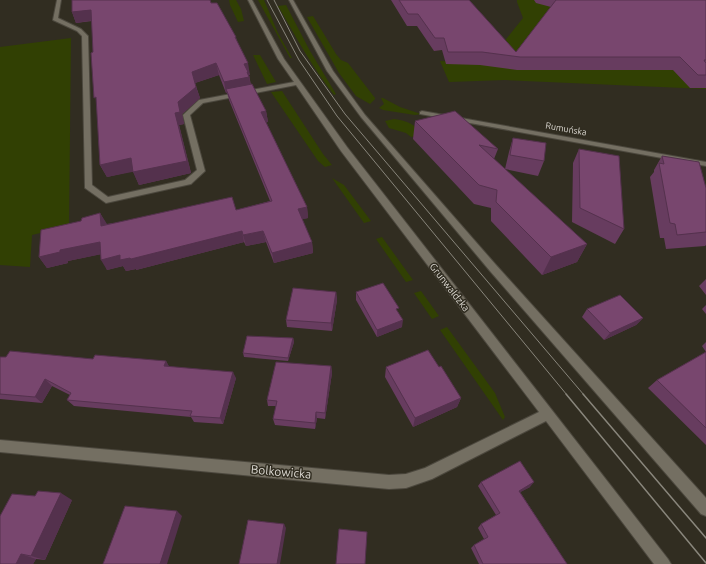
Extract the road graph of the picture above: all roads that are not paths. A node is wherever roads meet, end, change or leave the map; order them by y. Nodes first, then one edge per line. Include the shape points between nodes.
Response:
1 (58, 0) edge
2 (250, 0) edge
3 (291, 0) edge
4 (297, 83) junction
5 (422, 113) dead end
6 (706, 164) edge
7 (548, 414) junction
8 (0, 446) edge
9 (706, 509) edge
10 (663, 564) edge

1 - 4 street via 55,19 79,30 85,36 88,186 106,200 188,182 201,171 186,115 201,101
2 - 4 street, Grunwaldzka via 278,54
3 - 9 street via 330,71 363,116 493,268
4 - 7 street, Grunwaldzka via 349,156
5 - 6 street, Rumuńska
7 - 8 street, Bolkowicka via 427,474 406,481 389,482
7 - 10 street, Grunwaldzka

